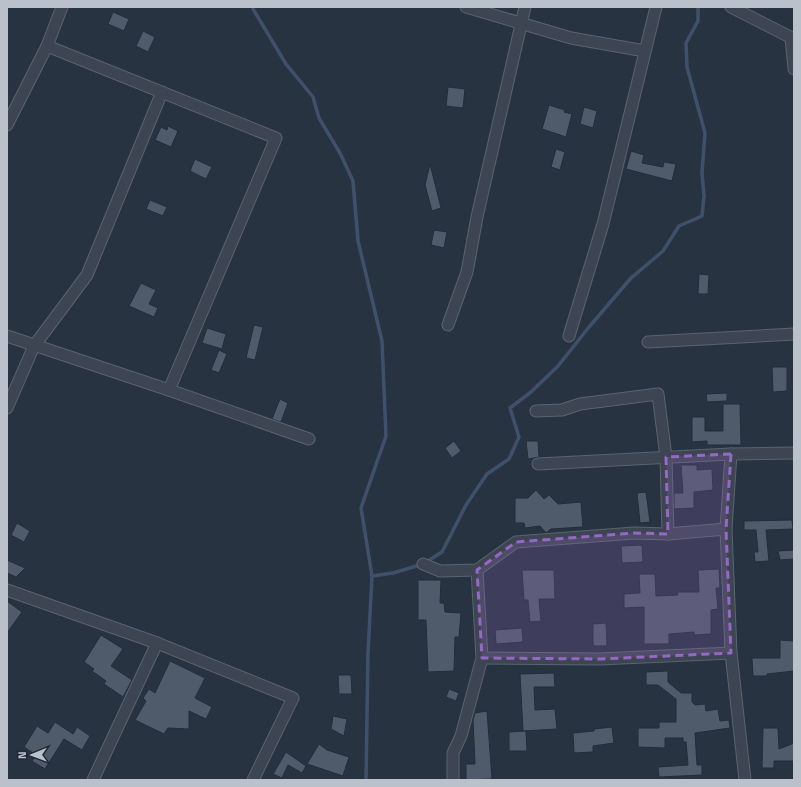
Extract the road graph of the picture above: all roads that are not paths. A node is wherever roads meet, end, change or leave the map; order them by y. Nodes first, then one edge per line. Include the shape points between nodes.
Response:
1 (62, 7) edge
2 (466, 7) edge
3 (525, 7) edge
4 (656, 7) edge
5 (731, 7) edge
6 (521, 24) junction
7 (792, 39) edge
8 (47, 46) junction
9 (645, 51) junction
10 (794, 69) edge
11 (162, 92) junction
12 (7, 125) edge
13 (448, 325) dead end
14 (794, 334) edge
15 (7, 336) edge
16 (569, 336) dead end
17 (648, 342) dead end
18 (34, 346) junction
19 (169, 390) junction
20 (7, 408) edge
21 (536, 411) dead end
22 (309, 439) dead end
23 (794, 453) edge
24 (731, 454) junction
25 (666, 457) junction
26 (538, 464) dead end
27 (726, 529) junction
28 (668, 534) junction
29 (423, 564) dead end
30 (477, 570) junction
31 (7, 590) edge
32 (157, 643) junction
33 (731, 653) junction
34 (482, 658) junction
35 (93, 780) edge
36 (253, 780) edge
37 (453, 780) edge
38 (745, 780) edge

1 - 8 street
2 - 6 street
3 - 6 street
4 - 9 street
5 - 7 street
6 - 9 street via 571,38
6 - 13 street via 467,272
7 - 10 street
8 - 11 street
8 - 12 street
9 - 16 street via 603,224
11 - 18 street via 87,275
11 - 19 street via 276,138
14 - 17 street
15 - 18 street
18 - 19 street
18 - 20 street
19 - 22 street
21 - 25 street via 562,410 580,404 658,394
23 - 24 street
24 - 25 street
24 - 27 street
25 - 26 street
25 - 28 street
27 - 28 street
27 - 33 street
28 - 30 street via 634,532 516,542
29 - 30 street via 440,571
30 - 34 street
31 - 32 street
32 - 35 street
32 - 36 street via 293,698
33 - 34 street via 600,659
33 - 38 street
34 - 37 street via 461,736 453,753

